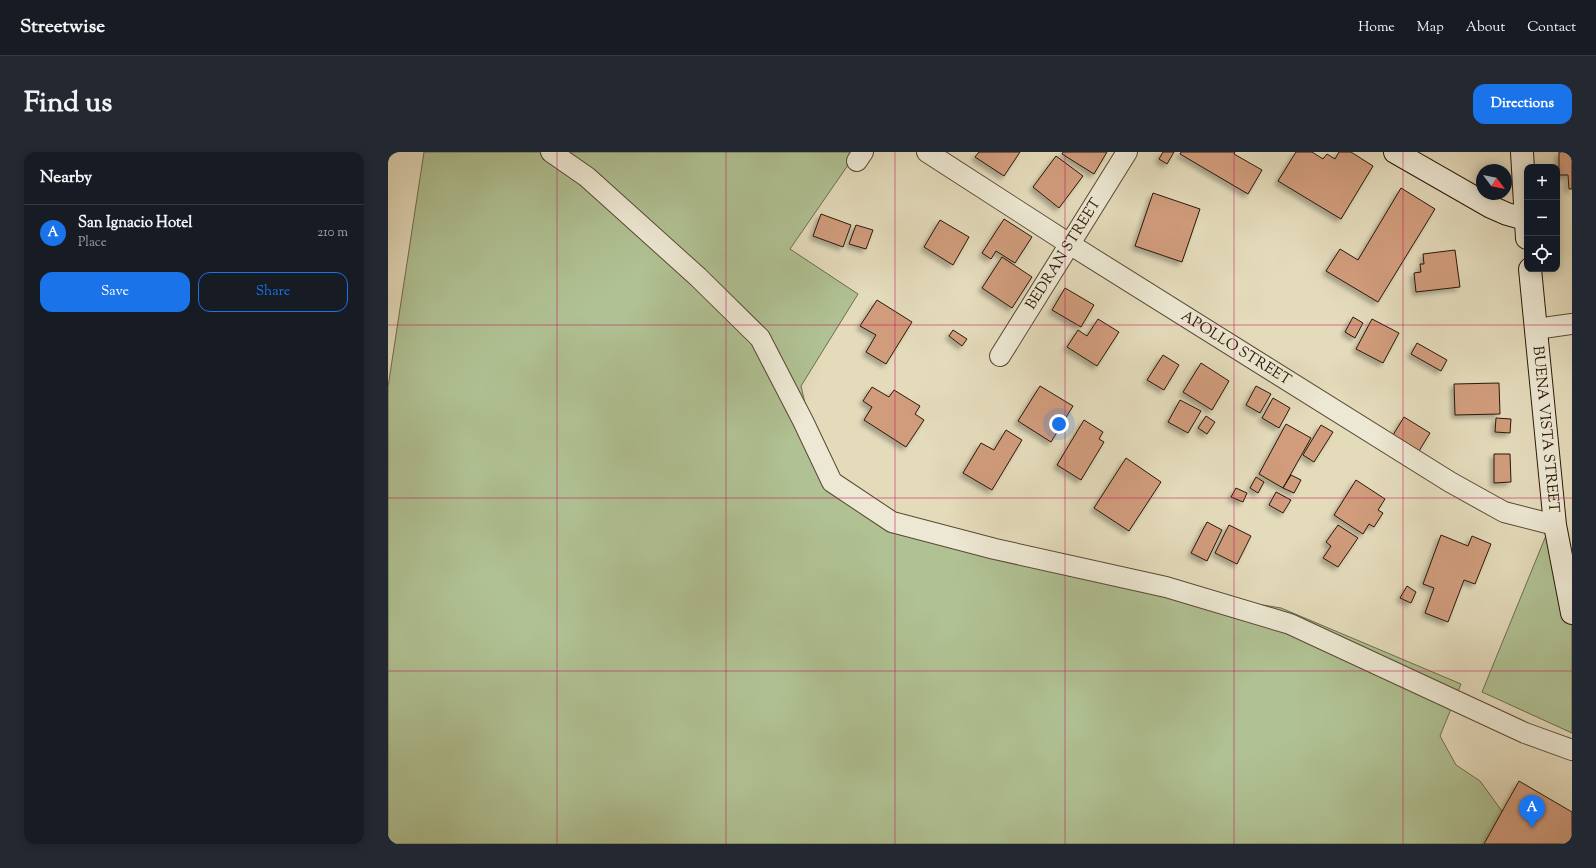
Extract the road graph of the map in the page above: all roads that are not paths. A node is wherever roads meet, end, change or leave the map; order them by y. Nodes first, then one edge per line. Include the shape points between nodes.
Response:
1 (551, 152) edge
2 (927, 152) edge
3 (1127, 152) edge
4 (1395, 152) edge
5 (1522, 152) edge
6 (1525, 200) edge
7 (1524, 227) edge
8 (1071, 245) junction
9 (1530, 272) edge
10 (1572, 324) edge
11 (1536, 329) junction
12 (1000, 356) dead end
13 (1555, 525) junction
14 (1572, 613) edge
15 (1572, 750) edge

1 - 15 street via 587,177 698,277 760,338 832,482 892,522 995,550 1166,587 1290,624 1525,733
2 - 8 street, APOLLO STREET
3 - 8 street, BEDRAN STREET
4 - 7 main road via 1507,214
5 - 6 main road
8 - 12 street, BEDRAN STREET
8 - 13 street, APOLLO STREET via 1450,482 1504,512
9 - 11 main road, BUENA VISTA STREET
10 - 11 street
11 - 13 main road, BUENA VISTA STREET
13 - 14 main road, BUENA VISTA STREET

